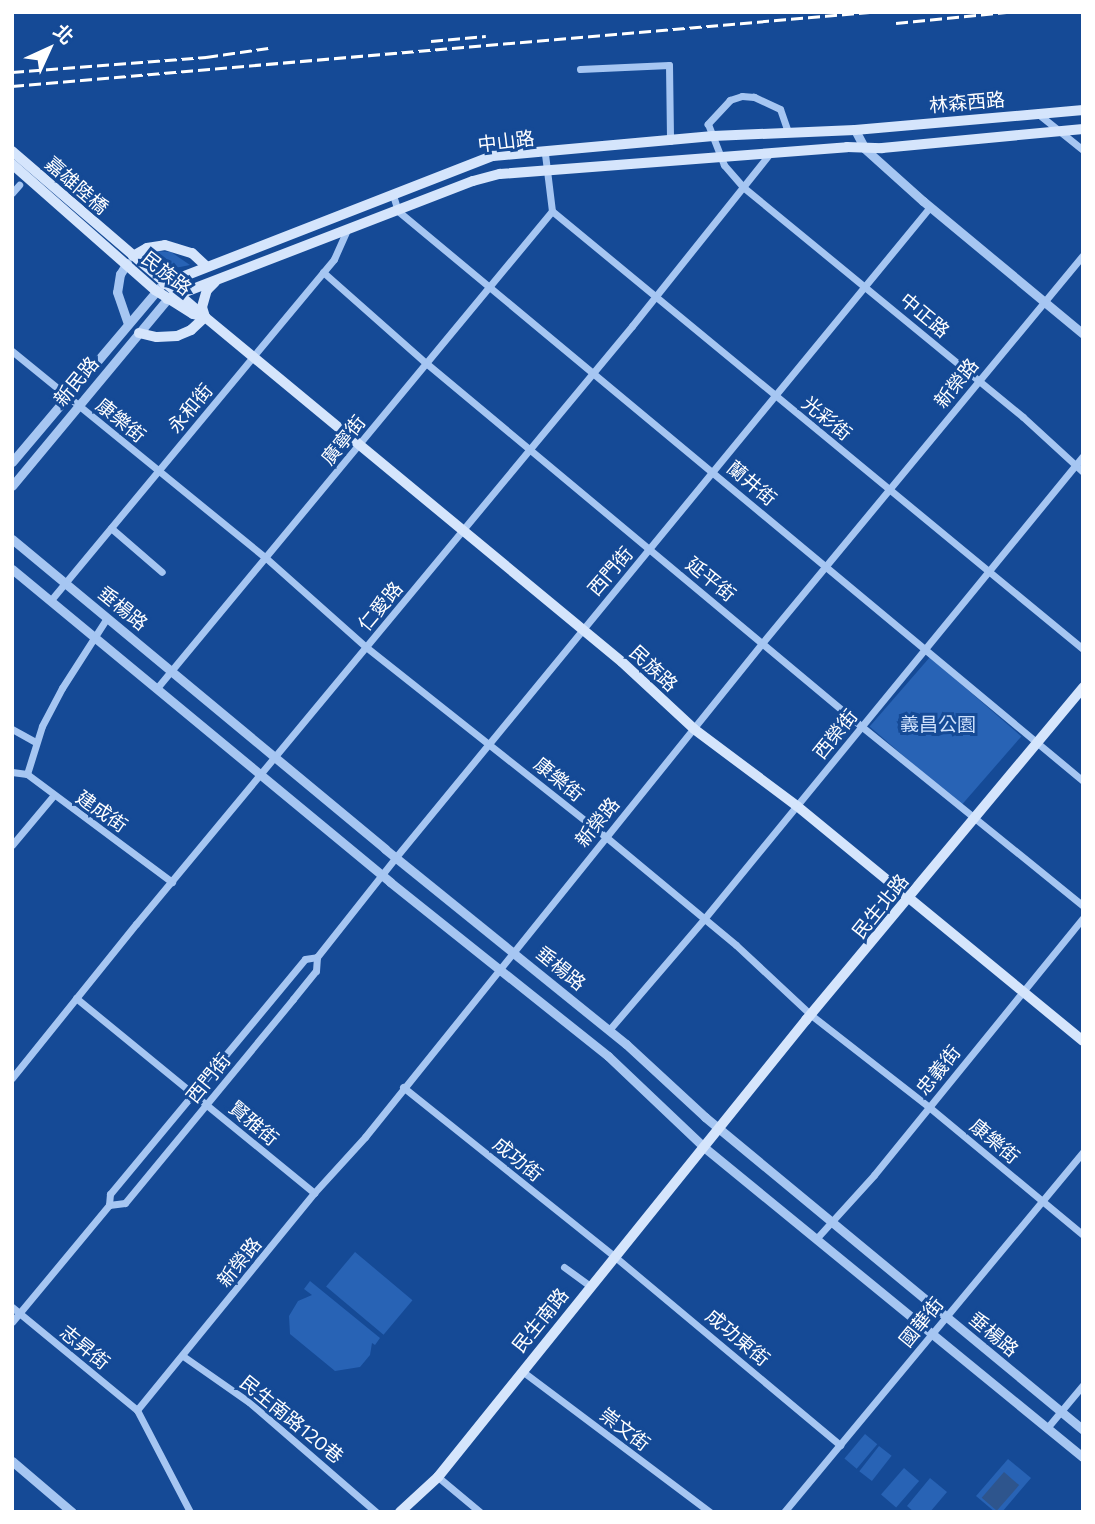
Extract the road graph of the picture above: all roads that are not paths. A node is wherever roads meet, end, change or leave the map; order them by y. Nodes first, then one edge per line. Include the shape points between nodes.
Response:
1 (580, 69) dead end
2 (1083, 110) edge
3 (1037, 113) junction
4 (1083, 129) edge
5 (855, 130) junction
6 (788, 132) junction
7 (1060, 132) junction
8 (713, 136) junction
9 (670, 141) junction
10 (12, 145) edge
11 (865, 149) junction
12 (1083, 150) edge
13 (12, 151) edge
14 (770, 153) junction
15 (545, 154) junction
16 (720, 156) junction
17 (12, 164) edge
18 (12, 171) edge
19 (546, 171) junction
20 (19, 185) dead end
21 (743, 187) junction
22 (12, 193) edge
23 (393, 195) junction
24 (930, 207) junction
25 (398, 211) junction
26 (552, 211) junction
27 (344, 215) junction
28 (346, 232) junction
29 (116, 249) junction
30 (1083, 255) edge
31 (130, 260) junction
32 (206, 266) junction
33 (323, 272) junction
34 (218, 279) junction
35 (865, 285) junction
36 (489, 286) junction
37 (160, 287) junction
38 (172, 297) junction
39 (656, 297) junction
40 (1043, 302) junction
41 (205, 317) junction
42 (128, 324) junction
43 (139, 333) junction
44 (1083, 334) edge
45 (12, 351) edge
46 (252, 358) junction
47 (426, 363) junction
48 (593, 373) junction
49 (979, 381) junction
50 (68, 396) junction
51 (775, 396) junction
52 (79, 405) junction
53 (358, 446) junction
54 (530, 449) junction
55 (1083, 456) edge
56 (12, 462) edge
57 (1075, 466) junction
58 (159, 471) junction
59 (713, 471) junction
60 (1083, 472) edge
61 (12, 486) edge
62 (889, 490) junction
63 (111, 528) junction
64 (463, 530) junction
65 (12, 539) edge
66 (650, 548) junction
67 (266, 558) junction
68 (827, 567) junction
69 (12, 569) edge
70 (162, 572) dead end
71 (989, 572) junction
72 (66, 583) junction
73 (51, 600) junction
74 (107, 618) junction
75 (582, 628) junction
76 (94, 635) junction
77 (764, 642) junction
78 (366, 647) junction
79 (926, 649) junction
80 (1083, 649) edge
81 (172, 670) junction
82 (1083, 687) edge
83 (157, 688) junction
84 (861, 726) junction
85 (12, 729) edge
86 (694, 729) junction
87 (35, 742) junction
88 (1036, 743) junction
89 (491, 744) junction
90 (276, 755) junction
91 (12, 772) edge
92 (27, 774) junction
93 (260, 774) junction
94 (1083, 781) edge
95 (53, 796) junction
96 (797, 806) junction
97 (975, 818) junction
98 (606, 837) junction
99 (12, 845) edge
100 (396, 857) junction
101 (383, 876) junction
102 (172, 881) junction
103 (909, 899) junction
104 (1083, 906) edge
105 (1083, 918) edge
106 (704, 919) junction
107 (513, 951) junction
108 (317, 957) junction
109 (499, 969) junction
110 (1023, 992) junction
111 (76, 998) junction
112 (811, 1015) junction
113 (609, 1030) junction
114 (1083, 1041) edge
115 (12, 1078) edge
116 (403, 1087) junction
117 (194, 1093) junction
118 (207, 1104) junction
119 (929, 1107) junction
120 (719, 1129) junction
121 (705, 1147) junction
122 (1083, 1152) edge
123 (314, 1193) junction
124 (1042, 1201) junction
125 (109, 1205) junction
126 (831, 1222) junction
127 (1083, 1235) edge
128 (816, 1239) junction
129 (614, 1256) junction
130 (564, 1267) dead end
131 (590, 1286) junction
132 (12, 1307) edge
133 (19, 1314) junction
134 (946, 1317) junction
135 (12, 1322) edge
136 (931, 1334) junction
137 (183, 1356) junction
138 (522, 1371) junction
139 (1083, 1385) edge
140 (137, 1410) junction
141 (1061, 1412) junction
142 (1047, 1428) junction
143 (1083, 1430) edge
144 (840, 1445) junction
145 (1083, 1457) edge
146 (12, 1461) edge
147 (438, 1477) junction
148 (72, 1512) edge
149 (190, 1512) edge
150 (376, 1512) edge
151 (400, 1512) edge
152 (480, 1512) edge
153 (710, 1512) edge
154 (784, 1512) edge

1 - 9 street via 669,65
2 - 3 main road, 林森西路
3 - 5 main road, 林森西路
3 - 7 street
4 - 7 main road, 林森西路
5 - 6 main road, 中山路
5 - 11 street
6 - 8 main road, 中山路
6 - 8 street via 780,109 742,96 721,107 708,124
7 - 11 main road, 林森西路
7 - 12 street
8 - 9 main road, 中山路
8 - 16 street, 中正路
9 - 15 main road, 中山路
10 - 29 street
11 - 14 main road, 中山路
11 - 24 street
13 - 29 main road, 嘉雄陸橋
14 - 16 main road, 中山路
14 - 21 street, 仁愛路
15 - 19 street
15 - 23 main road, 中山路 via 493,156
16 - 19 main road, 中山路
16 - 21 street, 中正路
17 - 29 main road, 嘉雄陸橋
18 - 29 street
19 - 25 main road, 中山路 via 489,177
19 - 26 street
20 - 22 street
21 - 35 street, 中正路
21 - 39 street, 仁愛路
23 - 25 street
23 - 27 main road, 中山路
24 - 35 street, 西門街
24 - 40 street
25 - 28 main road, 中山路
25 - 36 street, 蘭井街
26 - 36 street, 廣寧街
26 - 39 street, 光彩街
27 - 28 main road
27 - 32 main road, 中山路
28 - 33 street, 永和街
28 - 34 main road, 中山路
29 - 31 main road, 民族路
30 - 40 street, 新榮路
31 - 32 main road via 147,248 165,245 192,253
31 - 37 main road, 民族路
31 - 42 street via 120,274 117,292
32 - 37 main road, 中山路
33 - 46 street, 永和街
33 - 47 street, 延平街
34 - 38 main road, 中山路
34 - 41 main road, 民族路 via 204,298
35 - 49 street, 中正路
35 - 51 street, 西門街
36 - 47 street, 廣寧街
36 - 48 street, 蘭井街
37 - 38 main road, 民族路
37 - 42 street, 新民路
38 - 41 main road, 民族路
38 - 43 street, 新民路
39 - 48 street, 仁愛路
39 - 51 street, 光彩街
40 - 44 street
40 - 49 street, 新榮路
41 - 43 main road via 177,336
41 - 46 main road, 民族路
42 - 50 street, 新民路
43 - 52 street, 新民路
45 - 50 street, 康樂街
46 - 53 main road, 民族路
46 - 58 street, 永和街
47 - 53 street, 廣寧街
47 - 54 street, 延平街
48 - 54 street, 仁愛路
48 - 59 street, 蘭井街
49 - 57 street, 中正路
49 - 62 street, 新榮路
50 - 52 street, 康樂街
50 - 56 street, 新民路
51 - 59 street, 西門街
51 - 62 street, 光彩街
52 - 58 street, 康樂街
52 - 61 street, 新民路
53 - 64 main road, 民族路
53 - 67 street, 廣寧街
54 - 64 street, 仁愛路
54 - 66 street, 延平街
55 - 57 street, 西榮街
57 - 60 street, 中正路
57 - 71 street, 西榮街
58 - 63 street, 永和街
58 - 67 street, 康樂街
59 - 66 street, 西門街
59 - 68 street, 蘭井街
62 - 68 street, 新榮路
62 - 71 street, 光彩街
63 - 70 street
63 - 72 street, 永和街
64 - 75 main road, 民族路
64 - 78 street, 仁愛路
65 - 72 street, 垂楊路
66 - 75 street, 西門街
66 - 77 street, 延平街
67 - 78 street, 康樂街
67 - 81 street, 廣寧街
68 - 77 street, 新榮路
68 - 79 street, 蘭井街
69 - 73 street, 垂楊路
71 - 79 street, 西榮街
71 - 80 street, 光彩街
72 - 73 street, 永和街
72 - 74 street, 垂楊路
73 - 76 street, 垂楊路
74 - 76 street
74 - 81 street, 垂楊路
75 - 86 main road, 民族路
75 - 89 street, 西門街
76 - 83 street, 垂楊路
76 - 87 street
77 - 84 street, 延平街
77 - 86 street, 新榮路
78 - 89 street, 康樂街
78 - 90 street, 仁愛路
79 - 84 street, 西榮街
79 - 88 street, 蘭井街
81 - 83 street, 廣寧街
81 - 90 street, 垂楊路
82 - 88 main road, 民生北路
83 - 93 street, 垂楊路
84 - 96 street, 西榮街
84 - 97 street, 延平街
85 - 87 street
86 - 96 main road, 民族路
86 - 98 street, 新榮路
87 - 92 street
88 - 94 street, 蘭井街
88 - 97 main road, 民生北路
89 - 98 street, 康樂街
89 - 100 street, 西門街
90 - 93 street, 仁愛路
90 - 100 street, 垂楊路
91 - 92 street
92 - 95 street, 建成街
93 - 101 street, 垂楊路
93 - 102 street, 仁愛路
95 - 99 street
95 - 102 street, 建成街
96 - 103 main road, 民族路
96 - 106 street, 西榮街
97 - 103 main road, 民生北路
97 - 104 street, 延平街
98 - 106 street, 康樂街
98 - 107 street, 新榮路
100 - 101 street, 西門街
100 - 107 street, 垂楊路
101 - 108 street, 西門街
101 - 109 street, 垂楊路
102 - 111 street, 仁愛路
103 - 110 main road, 民族路
103 - 112 main road, 民生北路
105 - 110 street, 忠義街
106 - 112 street, 康樂街
106 - 113 street, 西榮街
107 - 109 street, 新榮路
107 - 113 street, 垂楊路
108 - 117 street, 西門街 via 305,959
108 - 118 street, 西門街 via 317,971
109 - 116 street, 新榮路
109 - 121 street, 垂楊路 via 608,1056
110 - 114 main road, 民族路
110 - 119 street, 忠義街
111 - 115 street, 仁愛路
111 - 117 street, 賢雅街
112 - 119 street, 康樂街
112 - 120 main road, 民生北路
113 - 120 street, 垂楊路
116 - 123 street, 新榮路
116 - 129 street, 成功街
117 - 118 street, 賢雅街
117 - 125 street, 西門街 via 110,1194
118 - 123 street, 賢雅街
118 - 125 street, 西門街 via 125,1203
119 - 124 street, 康樂街
119 - 126 street, 忠義街
120 - 121 main road, 民生北路
120 - 126 street, 垂楊路
121 - 128 street, 垂楊路
121 - 129 main road, 民生南路
122 - 124 street, 國華街
123 - 137 street, 新榮路
124 - 127 street, 康樂街
124 - 134 street, 國華街
125 - 133 street, 西門街
126 - 128 street, 忠義街
126 - 134 street, 垂楊路
128 - 136 street, 垂楊路
129 - 131 main road, 民生南路
129 - 144 street, 成功東街
130 - 131 street
131 - 138 main road, 民生南路
132 - 133 street, 志昇街
133 - 135 street, 西門街
133 - 140 street, 志昇街
134 - 136 street, 國華街
134 - 141 street, 垂楊路
136 - 142 street, 垂楊路
136 - 144 street, 國華街
137 - 140 street, 新榮路
137 - 150 street, 民生南路120巷 via 249,1402
138 - 147 main road, 民生南路
138 - 153 street, 崇文街
139 - 141 street
140 - 149 street
141 - 142 street
141 - 143 street, 垂楊路
142 - 145 street, 垂楊路
144 - 154 street, 國華街
146 - 148 street
147 - 151 main road, 民生南路
147 - 152 street

